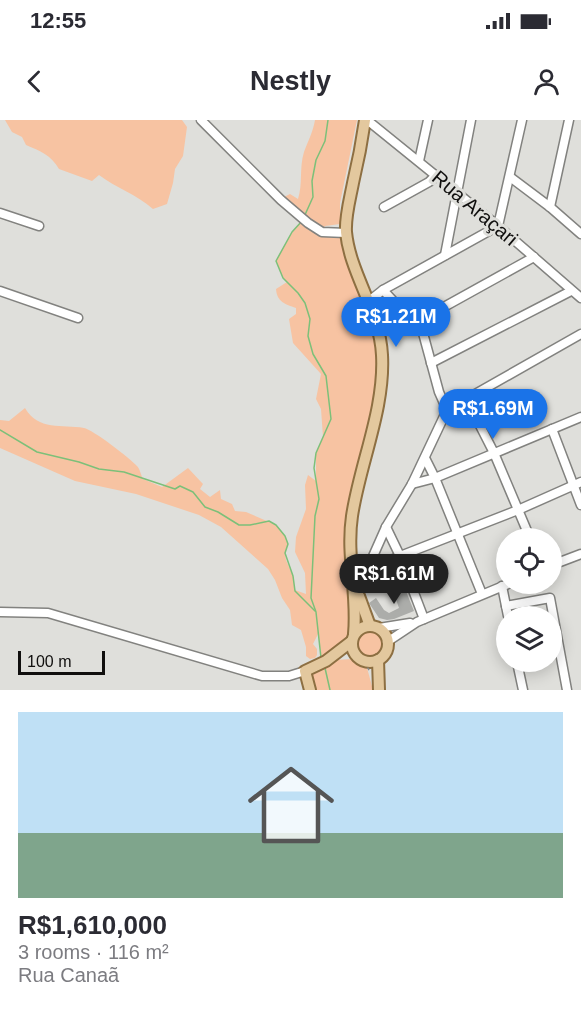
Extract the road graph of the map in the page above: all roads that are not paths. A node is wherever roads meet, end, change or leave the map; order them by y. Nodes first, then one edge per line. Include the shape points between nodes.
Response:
1 (201, 120) edge
2 (366, 120) edge
3 (428, 120) edge
4 (471, 120) edge
5 (522, 120) edge
6 (568, 120) edge
7 (380, 124) edge
8 (211, 125) edge
9 (419, 161) junction
10 (436, 175) junction
11 (510, 177) junction
12 (457, 193) junction
13 (384, 207) dead end
14 (550, 207) junction
15 (0, 213) edge
16 (39, 225) dead end
17 (498, 226) junction
18 (346, 233) junction
19 (581, 234) edge
20 (445, 255) junction
21 (534, 258) junction
22 (383, 290) junction
23 (0, 291) edge
24 (571, 291) junction
25 (581, 298) edge
26 (369, 301) junction
27 (78, 318) dead end
28 (415, 323) junction
29 (581, 334) edge
30 (431, 363) junction
31 (466, 398) junction
32 (447, 410) junction
33 (581, 417) edge
34 (552, 429) junction
35 (494, 453) junction
36 (424, 458) junction
37 (435, 478) junction
38 (412, 484) junction
39 (577, 484) edge
40 (581, 505) edge
41 (518, 510) junction
42 (386, 527) junction
43 (526, 528) edge
44 (458, 533) junction
45 (581, 554) edge
46 (400, 556) junction
47 (562, 561) edge
48 (366, 572) junction
49 (353, 580) junction
50 (496, 589) edge
51 (482, 594) junction
52 (505, 594) edge
53 (506, 606) joint
54 (551, 606) edge
55 (0, 612) edge
56 (420, 620) junction
57 (374, 627) junction
58 (353, 638) junction
59 (387, 642) junction
60 (360, 659) junction
61 (378, 660) junction
62 (322, 663) junction
63 (562, 663) edge
64 (305, 671) junction
65 (519, 672) edge
66 (310, 690) edge
67 (379, 690) edge
68 (523, 690) edge
69 (567, 690) edge

1 - 8 street
2 - 7 street, Rua Araçari
2 - 18 main road
3 - 9 street
4 - 12 street
5 - 11 street
6 - 14 street
7 - 9 street, Rua Araçari
8 - 18 street via 308,223 322,232
9 - 10 street, Rua Araçari
10 - 12 street, Rua Araçari
10 - 13 street
11 - 14 street
11 - 17 street
12 - 17 street, Rua Araçari
12 - 20 street
14 - 19 street
15 - 16 street
17 - 20 street
17 - 21 street, Rua Araçari
18 - 26 main road
20 - 22 street
21 - 24 street, Rua Araçari
21 - 28 street
22 - 26 street
22 - 28 street
23 - 27 street
24 - 25 street, Rua Araçari
24 - 30 street
26 - 49 main road via 381,340 382,372 352,515 349,550
28 - 30 street via 423,333
29 - 31 street
30 - 32 street
31 - 32 street
31 - 35 street
32 - 36 street
33 - 34 street
34 - 35 street
34 - 39 street
35 - 37 street
35 - 41 street
36 - 37 street
36 - 38 street
37 - 38 street
37 - 44 street
38 - 42 street
39 - 40 street
39 - 41 street
41 - 43 street
41 - 44 street
42 - 46 street
42 - 48 street
44 - 46 street
44 - 51 street
45 - 47 street
46 - 48 street
46 - 56 street
48 - 49 street
49 - 57 main road
49 - 58 main road
50 - 51 street
51 - 56 street
52 - 53 street
53 - 54 street via 550,598
55 - 64 street via 48,614 262,676 288,676
56 - 57 street
56 - 59 street
57 - 58 main road via 358,630
57 - 59 main road via 383,632
58 - 60 main road via 352,648
58 - 62 main road
59 - 61 main road
60 - 61 main road
60 - 62 main road
61 - 67 main road
62 - 64 main road
63 - 69 street
64 - 66 main road
65 - 68 street

